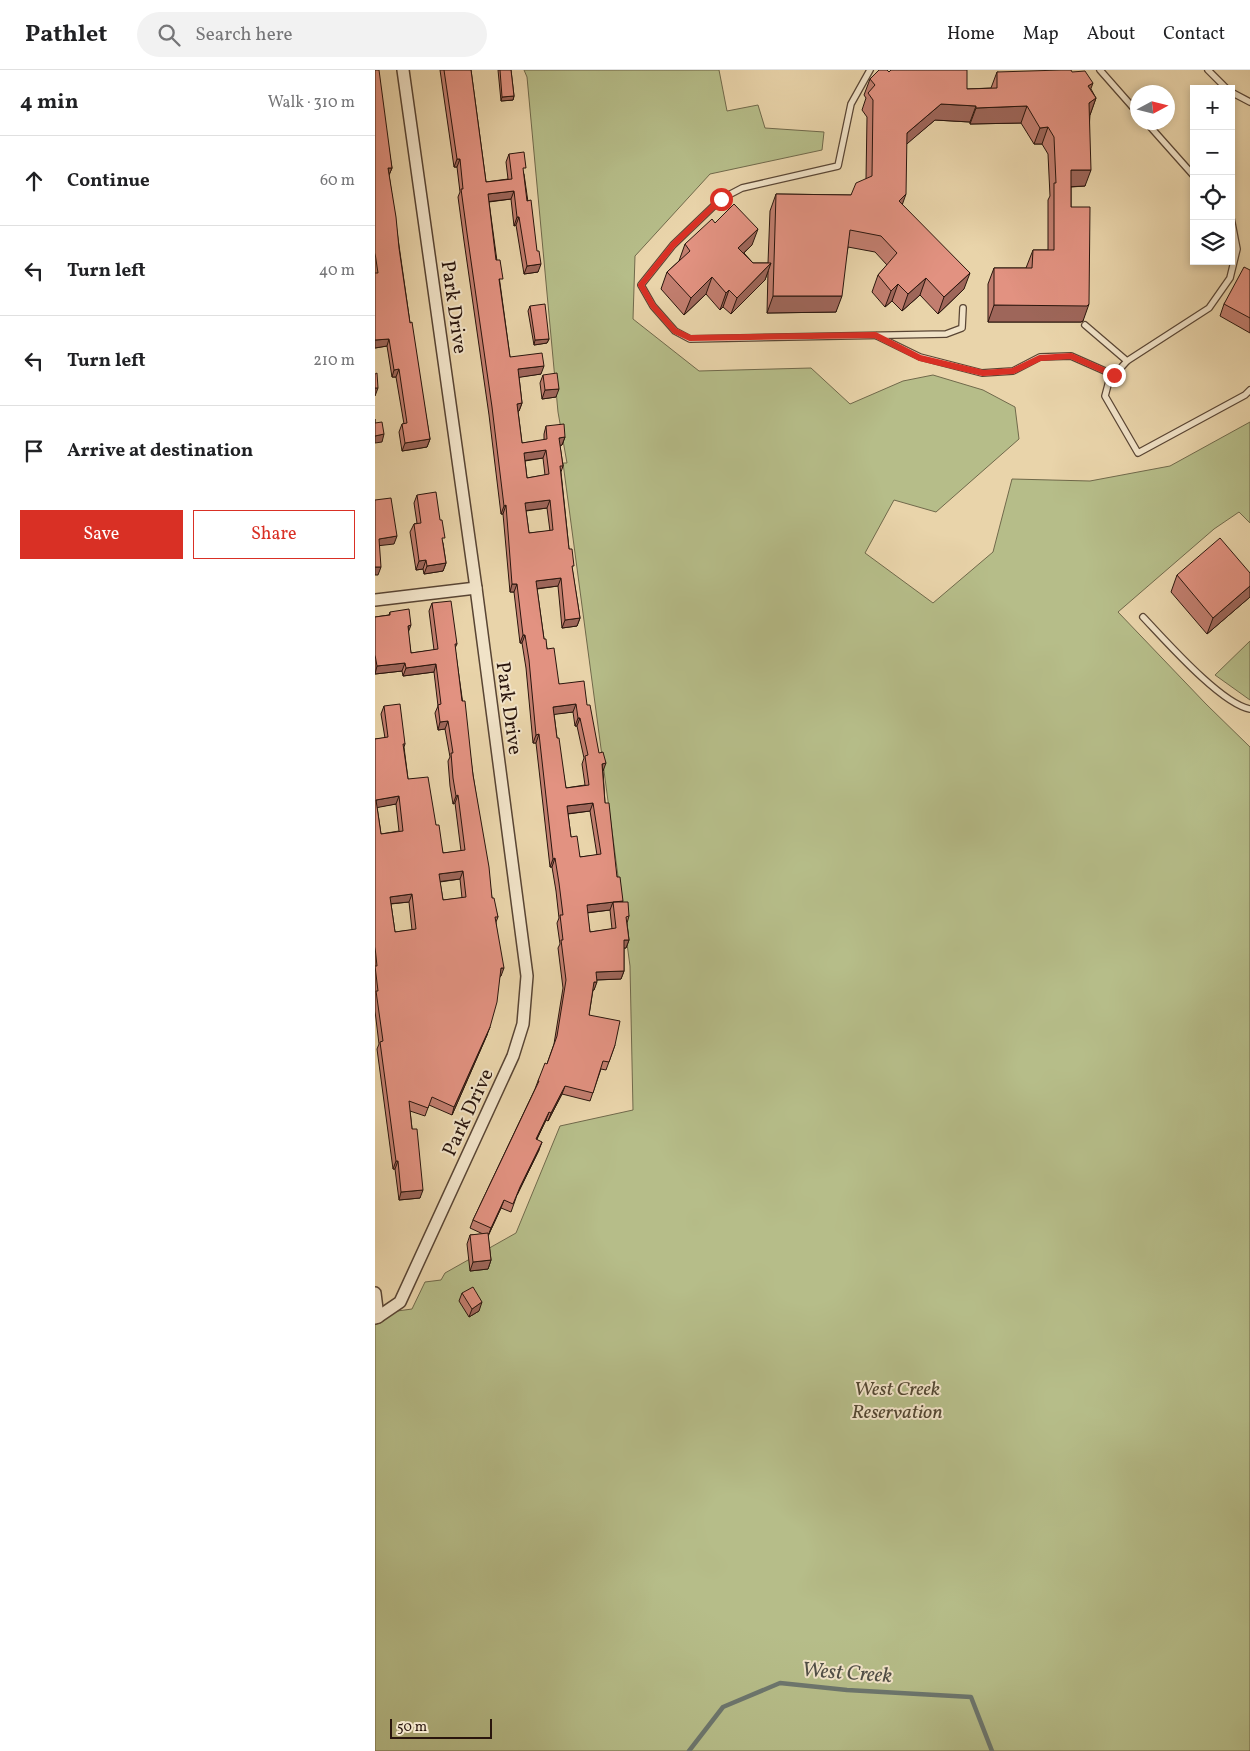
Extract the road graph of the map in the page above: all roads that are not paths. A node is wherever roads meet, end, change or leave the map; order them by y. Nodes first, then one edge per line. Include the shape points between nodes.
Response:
1 (403, 70) edge
2 (870, 70) edge
3 (1100, 70) edge
4 (1208, 70) edge
5 (1223, 85) edge
6 (1235, 94) edge
7 (1250, 102) edge
8 (1130, 104) edge
9 (1153, 130) edge
10 (1193, 175) edge
11 (1231, 220) edge
12 (963, 308) dead end
13 (1085, 325) dead end
14 (875, 335) junction
15 (1127, 361) junction
16 (1114, 375) junction
17 (1250, 390) edge
18 (475, 588) junction
19 (375, 600) edge
20 (1143, 617) dead end
21 (1250, 709) edge
22 (375, 1294) edge
23 (377, 1317) edge

1 - 18 street, Park Drive
2 - 14 lane via 851,104 838,166 742,188 721,199 673,245 641,285 653,306 675,331 690,338
3 - 8 lane
4 - 5 lane
6 - 7 lane
9 - 10 lane
11 - 15 lane via 1237,249 1230,278 1209,308
12 - 14 lane via 962,328 946,334
13 - 15 lane
14 - 16 lane via 920,358 983,373 1013,371 1040,358 1071,356
15 - 16 lane
16 - 17 lane via 1105,396 1137,453
18 - 19 street
18 - 23 street, Park Drive via 527,976 523,1024 513,1056 400,1302
20 - 21 lane via 1196,672 1240,707
22 - 23 street

